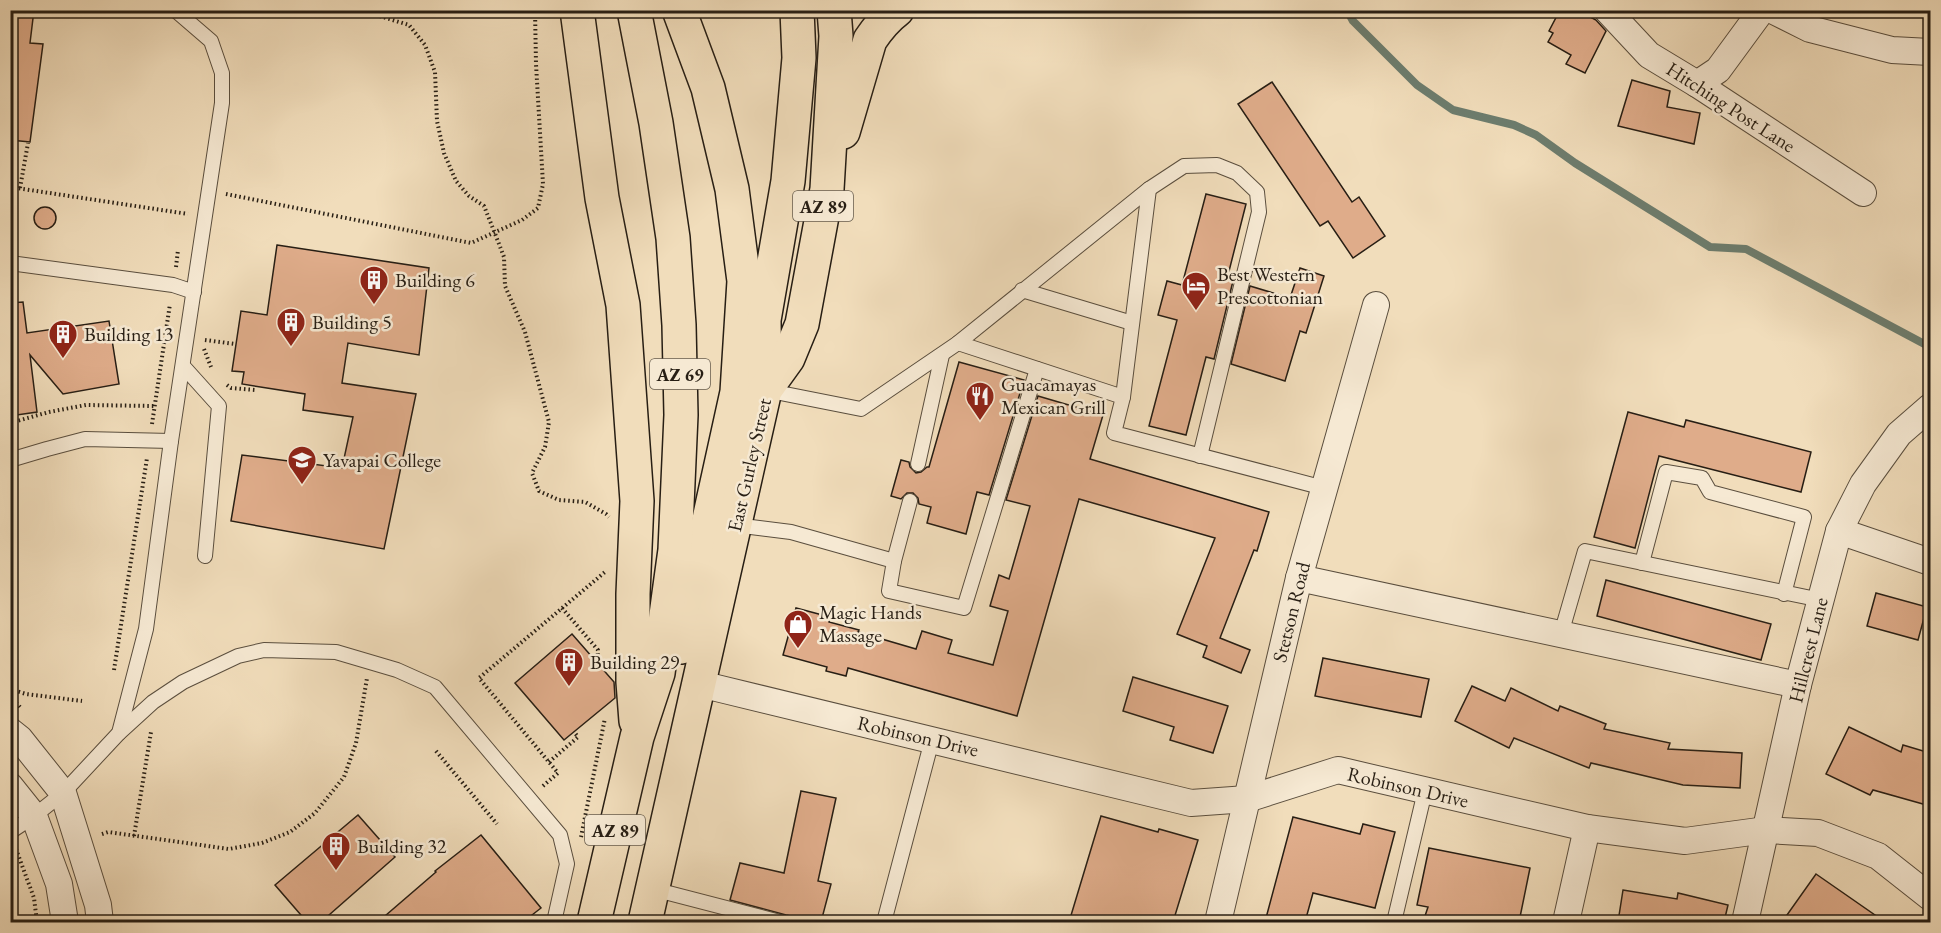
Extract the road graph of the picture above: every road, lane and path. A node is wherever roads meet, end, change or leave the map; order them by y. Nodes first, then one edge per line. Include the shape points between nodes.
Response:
1 (175, 10) edge
2 (349, 10) edge
3 (535, 10) edge
4 (577, 10) edge
5 (634, 10) edge
6 (679, 10) edge
7 (797, 10) edge
8 (834, 10) edge
9 (897, 10) edge
10 (1607, 10) edge
11 (1762, 10) edge
12 (1772, 10) edge
13 (1930, 52) edge
14 (1697, 84) junction
15 (28, 142) dead end
16 (11, 187) edge
17 (20, 188) junction
18 (827, 189) junction
19 (1149, 189) junction
20 (210, 190) junction
21 (1863, 194) dead end
22 (10, 201) edge
23 (206, 217) junction
24 (494, 231) junction
25 (10, 263) edge
26 (1022, 290) junction
27 (194, 292) junction
28 (1376, 305) dead end
29 (1132, 323) junction
30 (207, 330) dead end
31 (205, 340) junction
32 (958, 343) junction
33 (235, 344) dead end
34 (942, 355) junction
35 (183, 366) junction
36 (1037, 369) junction
37 (214, 375) dead end
38 (222, 381) dead end
39 (255, 390) dead end
40 (765, 390) junction
41 (1123, 397) junction
42 (154, 406) dead end
43 (1930, 407) edge
44 (10, 423) edge
45 (171, 441) junction
46 (1200, 456) junction
47 (10, 460) edge
48 (918, 464) dead end
49 (1324, 488) junction
50 (910, 501) dead end
51 (611, 520) dead end
52 (735, 525) junction
53 (1839, 531) junction
54 (205, 556) dead end
55 (894, 561) junction
56 (1930, 562) edge
57 (1642, 563) junction
58 (613, 568) dead end
59 (1299, 578) junction
60 (1784, 594) junction
61 (1821, 600) junction
62 (562, 608) junction
63 (1562, 634) junction
64 (597, 664) dead end
65 (367, 678) dead end
66 (700, 684) junction
67 (1798, 686) junction
68 (10, 689) edge
69 (82, 701) dead end
70 (606, 717) dead end
71 (10, 731) edge
72 (151, 732) dead end
73 (574, 732) dead end
74 (119, 733) junction
75 (637, 737) junction
76 (932, 740) junction
77 (436, 751) dead end
78 (549, 762) junction
79 (678, 778) junction
80 (10, 786) edge
81 (1425, 791) junction
82 (63, 793) junction
83 (529, 798) junction
84 (1247, 799) junction
85 (34, 816) junction
86 (497, 824) dead end
87 (1587, 828) junction
88 (1766, 830) junction
89 (102, 834) dead end
90 (134, 836) junction
91 (12, 839) edge
92 (579, 843) dead end
93 (653, 889) junction
94 (1930, 897) edge
95 (37, 922) edge
96 (65, 922) edge
97 (100, 922) edge
98 (554, 922) edge
99 (594, 922) edge
100 (645, 922) edge
101 (780, 922) edge
102 (884, 922) edge
103 (1218, 922) edge
104 (1394, 922) edge
105 (1566, 922) edge
106 (1745, 922) edge

1 - 20 lane via 211,41 222,73 222,104
2 - 24 path via 409,25 425,45 435,72 437,121 444,153 456,181 484,206
3 - 24 path via 543,184 538,208 522,220
4 - 75 main road, AZ 89 via 602,198 623,305 637,501 633,594
5 - 75 main road, AZ 69 via 673,238 681,415 675,550 658,673
6 - 79 main road via 708,87 732,189 744,280 737,392 673,685
7 - 40 main road via 799,58 788,181 764,320
8 - 18 main road, East Gurley Street / AZ 89 via 836,36
9 - 18 main road via 870,40
10 - 14 street, Hitching Post Lane via 1649,55
11 - 14 street via 1718,70
12 - 13 street via 1810,29 1892,50
14 - 21 street, Hitching Post Lane
15 - 17 path
16 - 17 path
16 - 22 path
17 - 23 path
18 - 40 main road, East Gurley Street / AZ 89 via 802,324 788,358
19 - 26 lane
19 - 29 lane
19 - 46 lane via 1184,166 1218,165 1237,173 1257,192 1259,212
20 - 23 lane
20 - 24 path via 471,243
23 - 27 lane
24 - 51 path via 504,257 505,286 525,332 549,422 545,447 532,473 539,491 559,500 585,502
25 - 27 lane via 172,285
26 - 29 lane
26 - 32 lane
27 - 35 lane
28 - 49 street, Stetson Road
29 - 41 lane
30 - 31 path
31 - 33 path
31 - 37 path via 204,349
32 - 34 lane
32 - 36 lane
34 - 40 lane via 861,409
34 - 48 lane
35 - 45 lane
35 - 54 lane via 219,406
36 - 41 lane
36 - 55 lane via 964,608 889,591
38 - 39 path via 231,388
40 - 52 main road, East Gurley Street / AZ 89
41 - 46 lane via 1114,433
42 - 44 path via 86,405
43 - 53 street, Hillcrest Lane via 1899,434 1863,484
45 - 47 lane via 85,440
45 - 74 lane via 146,629
46 - 49 lane
49 - 59 street, Stetson Road
50 - 55 lane
52 - 55 lane via 791,532
52 - 66 main road, East Gurley Street / AZ 89
53 - 56 street
53 - 61 street, Hillcrest Lane
57 - 60 lane
57 - 60 lane via 1666,472 1702,478 1710,492 1804,517
57 - 63 lane via 1585,551
58 - 62 path
59 - 63 street
59 - 84 street, Stetson Road
60 - 61 lane
61 - 67 street, Hillcrest Lane
62 - 64 path via 598,650
62 - 78 path via 480,678
63 - 67 street
65 - 90 path via 356,743 344,777 315,813 290,832 262,843 229,849
66 - 76 street, Robinson Drive
66 - 79 main road, East Gurley Street / AZ 89
67 - 88 street, Hillcrest Lane
68 - 69 path
70 - 92 path
71 - 82 street
72 - 90 path
73 - 78 path via 578,737
74 - 82 lane
74 - 83 lane via 153,702 183,682 238,656 264,650 336,652 397,670 435,687
75 - 99 main road, AZ 89
76 - 84 street, Robinson Drive via 1191,802
76 - 102 lane
77 - 86 path
78 - 83 path via 558,772
79 - 93 main road, East Gurley Street / AZ 89
80 - 85 street
81 - 84 street, Robinson Drive via 1338,771
81 - 87 street, Robinson Drive
81 - 104 lane
82 - 85 lane
82 - 97 street
83 - 98 lane via 560,835 567,864
84 - 103 street, Stetson Road
85 - 91 lane
85 - 96 street via 59,884
87 - 88 street, Robinson Drive via 1685,842
87 - 105 street
88 - 94 street, Robinson Drive via 1818,833 1878,856
88 - 106 street, Hillcrest Lane
89 - 90 path
91 - 95 path via 33,898
93 - 100 main road, East Gurley Street / AZ 89
93 - 101 lane

